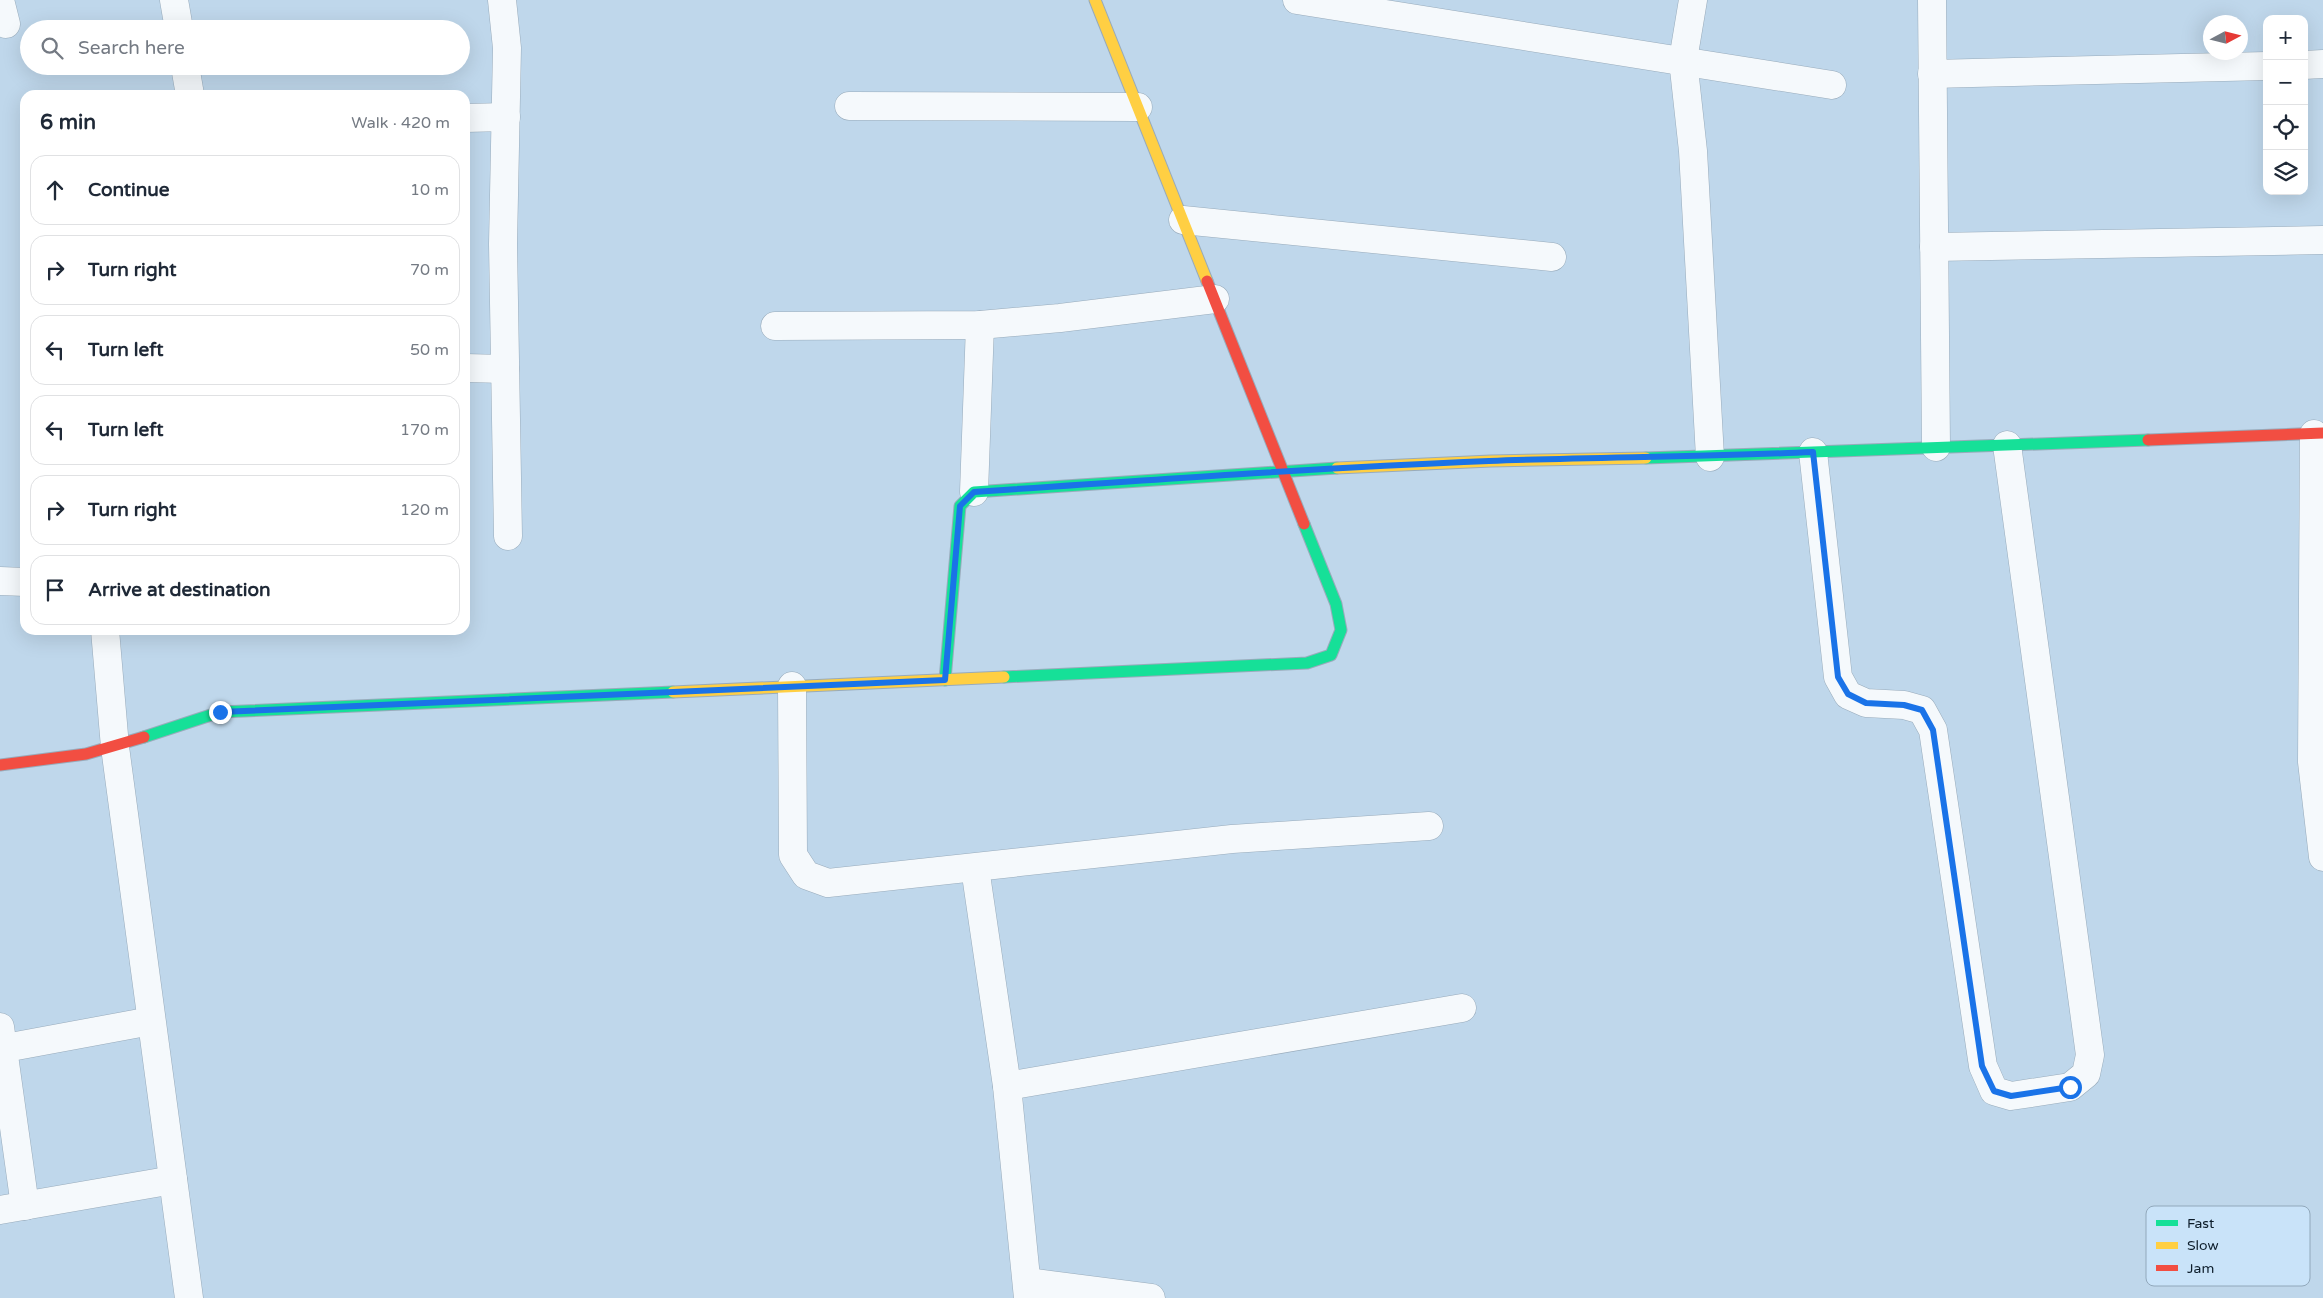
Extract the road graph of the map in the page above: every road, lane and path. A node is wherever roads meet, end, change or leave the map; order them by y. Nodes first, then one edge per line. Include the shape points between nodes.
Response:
1 (174, 0) edge
2 (502, 0) edge
3 (1095, 0) edge
4 (1297, 0) edge
5 (1693, 0) edge
6 (1932, 0) edge
7 (177, 20) edge
8 (1683, 60) junction
9 (2323, 64) edge
10 (2308, 65) edge
11 (2263, 66) edge
12 (1932, 74) junction
13 (187, 75) edge
14 (1832, 84) dead end
15 (189, 90) edge
16 (849, 106) dead end
17 (1138, 107) junction
18 (506, 117) junction
19 (470, 118) edge
20 (1184, 220) junction
21 (2323, 240) edge
22 (1934, 247) junction
23 (1552, 257) dead end
24 (1215, 299) junction
25 (980, 325) junction
26 (775, 326) dead end
27 (470, 368) edge
28 (505, 369) junction
29 (2318, 433) edge
30 (2007, 445) junction
31 (1936, 447) junction
32 (1813, 452) junction
33 (1710, 457) junction
34 (1282, 471) junction
35 (974, 492) junction
36 (508, 536) dead end
37 (0, 581) edge
38 (20, 582) edge
39 (105, 635) edge
40 (945, 680) junction
41 (792, 686) junction
42 (115, 747) junction
43 (0, 765) edge
44 (1429, 826) dead end
45 (2323, 857) edge
46 (975, 868) junction
47 (1462, 1008) dead end
48 (151, 1021) junction
49 (1, 1041) edge
50 (1006, 1086) junction
51 (173, 1180) junction
52 (12, 1208) edge
53 (1027, 1290) edge
54 (189, 1298) edge
55 (1151, 1298) edge

1 - 7 street
2 - 18 street via 507,48
3 - 17 street
4 - 8 street
5 - 8 street
6 - 12 street
8 - 14 street
8 - 33 street via 1693,151
9 - 10 street
11 - 12 street
12 - 22 street
13 - 15 street
16 - 17 street
17 - 20 street
18 - 19 street
18 - 28 street
20 - 23 street
20 - 24 street
21 - 22 street
22 - 31 street
24 - 25 street
24 - 34 street
25 - 26 street
25 - 35 street
27 - 28 street
28 - 36 street
29 - 30 street
29 - 45 street via 2312,762
30 - 31 street
30 - 32 street via 2090,1055 2086,1074 2070,1087 2011,1096 1994,1091 1982,1066 1933,730 1922,710 1904,705 1866,703 1848,694 1838,677
31 - 32 street
32 - 33 street
33 - 34 street via 1491,461
34 - 35 street
34 - 40 street via 1336,604 1341,630 1331,655 1306,663
35 - 40 street via 960,506
37 - 38 street
39 - 42 street
40 - 41 street
41 - 42 street via 220,712 188,720
41 - 46 street via 793,855 806,875 828,883
42 - 43 street
42 - 48 street
44 - 46 street via 1232,839
46 - 50 street
47 - 50 street
48 - 49 street
48 - 51 street
49 - 52 street
50 - 53 street
51 - 52 street
51 - 54 street
53 - 55 street

